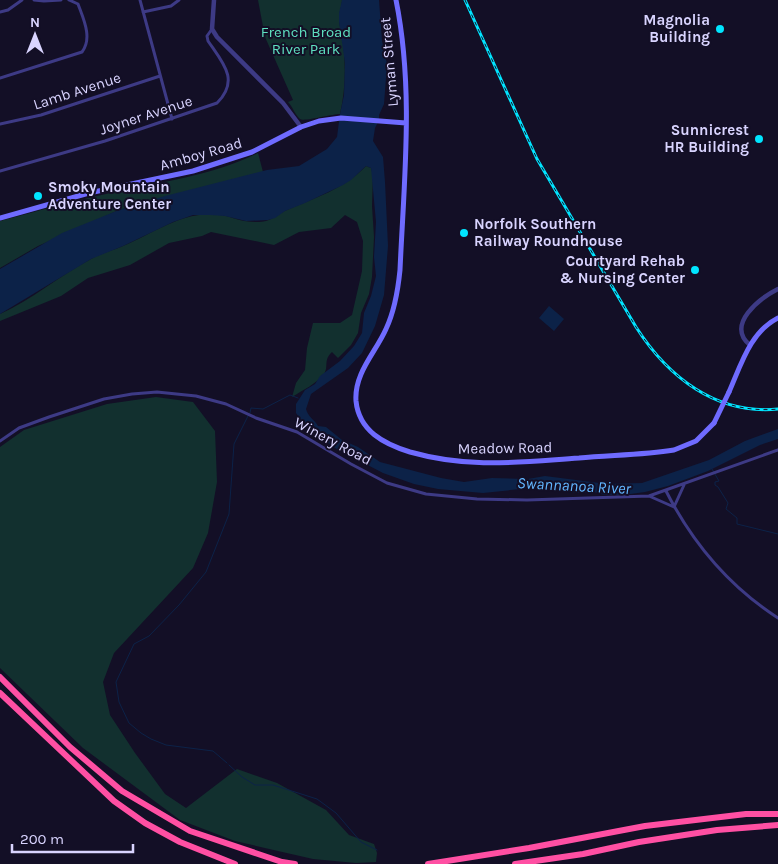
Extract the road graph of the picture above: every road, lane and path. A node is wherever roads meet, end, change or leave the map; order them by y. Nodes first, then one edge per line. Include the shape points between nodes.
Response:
1 (22, 0) edge
2 (34, 0) edge
3 (61, 0) edge
4 (69, 0) edge
5 (140, 0) edge
6 (179, 0) edge
7 (214, 0) edge
8 (396, 0) edge
9 (0, 12) edge
10 (143, 12) junction
11 (212, 29) junction
12 (160, 76) junction
13 (0, 78) edge
14 (172, 119) junction
15 (391, 122) junction
16 (406, 122) junction
17 (0, 124) edge
18 (301, 127) junction
19 (405, 140) junction
20 (0, 171) edge
21 (0, 218) edge
22 (778, 289) edge
23 (778, 318) edge
24 (750, 346) junction
25 (0, 441) edge
26 (778, 450) edge
27 (684, 485) junction
28 (666, 491) junction
29 (649, 496) junction
30 (674, 506) junction
31 (778, 618) edge
32 (0, 676) edge
33 (0, 694) edge
34 (778, 814) edge
35 (778, 825) edge
36 (235, 864) edge
37 (295, 864) edge
38 (428, 864) edge
39 (515, 864) edge

1 - 9 street
2 - 3 street
4 - 13 street via 78,4 84,21 87,43 82,52
5 - 10 street
6 - 10 street via 171,6
7 - 11 street
8 - 16 main road, Lyman Street via 404,48
10 - 12 street
11 - 14 street, Joyner Avenue via 207,36 208,41 228,71 225,95 217,103
11 - 18 street via 216,37 283,103
12 - 14 street
12 - 17 street, Lamb Avenue via 41,115
14 - 20 street, Joyner Avenue
15 - 16 main road, Amboy Road
15 - 18 main road, Amboy Road via 341,118
15 - 19 main road via 402,130
16 - 19 main road, Meadow Road
18 - 21 main road, Amboy Road via 252,152 193,171
19 - 24 main road, Meadow Road, bridge via 396,297 388,326 361,372 356,389 360,416 374,436 395,447 432,457 490,464 674,450 696,441 714,423
22 - 24 street via 758,301 746,316 741,334
23 - 24 main road, Meadow Road via 763,328
25 - 29 street, Winery Road via 19,428 97,401 156,392 196,396 226,404 297,432 387,483 426,494 527,500
26 - 27 street, Winery Road
27 - 28 street, Winery Road
27 - 30 street
28 - 29 street, Winery Road
28 - 30 street
29 - 30 street
30 - 31 street via 723,572
32 - 37 highway via 70,747 122,791 150,809 190,832
33 - 36 highway via 114,802 180,842
34 - 38 highway via 746,814 645,826
35 - 39 highway via 717,830

